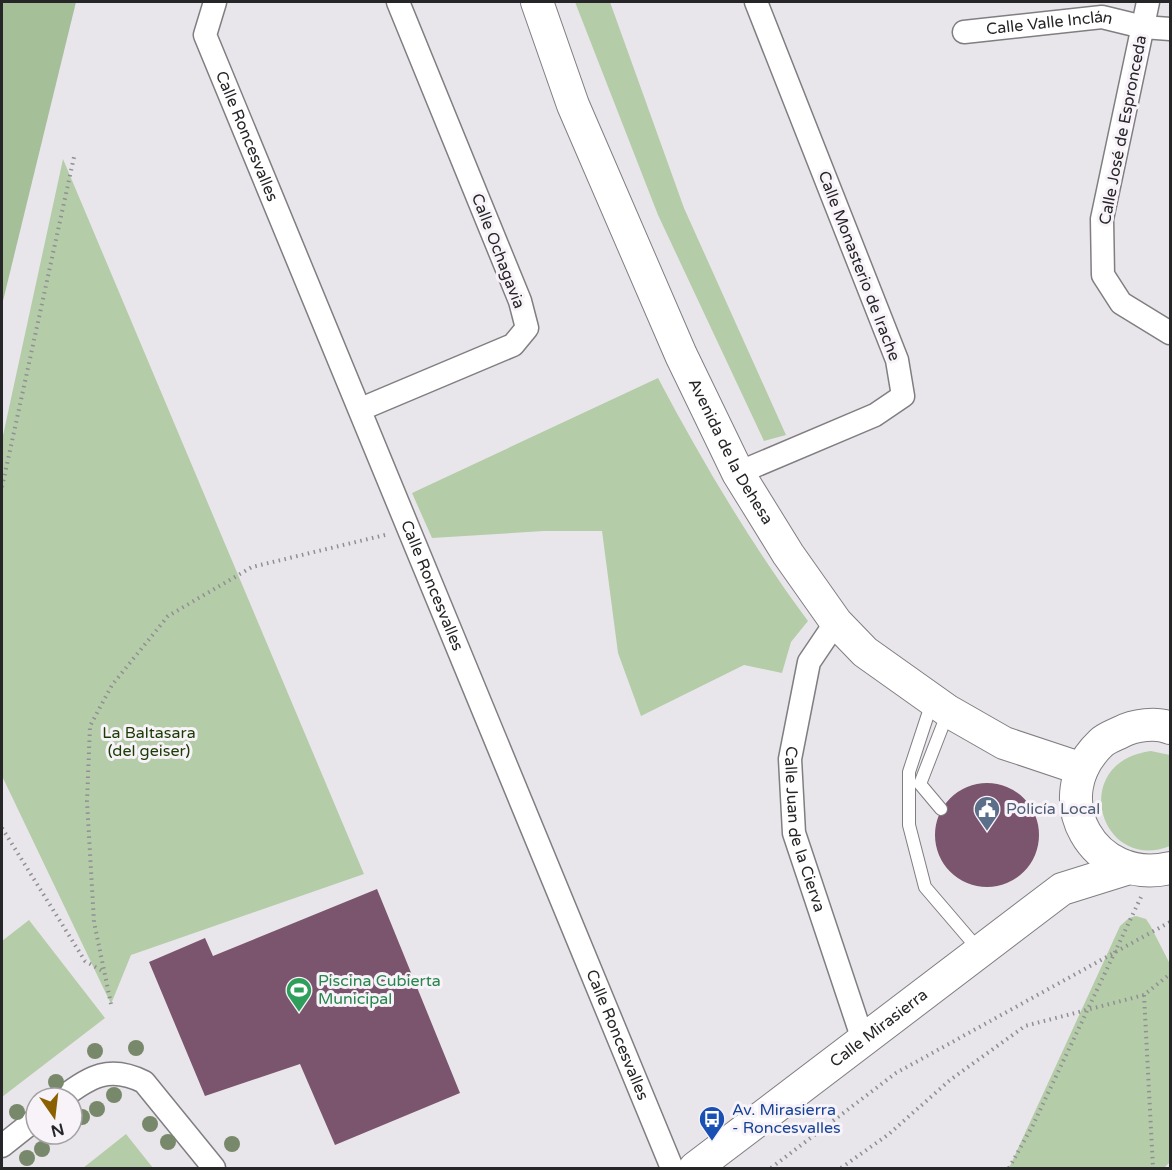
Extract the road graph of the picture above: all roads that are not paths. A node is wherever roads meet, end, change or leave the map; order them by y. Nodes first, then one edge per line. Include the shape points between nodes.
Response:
1 (215, 2) edge
2 (398, 2) edge
3 (537, 2) edge
4 (756, 2) edge
5 (1148, 2) edge
6 (1143, 27) junction
7 (1170, 29) edge
8 (964, 32) dead end
9 (1170, 333) edge
10 (361, 409) junction
11 (738, 473) junction
12 (836, 622) junction
13 (940, 706) junction
14 (1170, 728) edge
15 (1082, 769) junction
16 (941, 808) dead end
17 (1087, 839) junction
18 (1150, 870) edge
19 (1062, 889) junction
20 (979, 950) junction
21 (863, 1040) junction
22 (78, 1086) edge
23 (24, 1129) edge
24 (2, 1146) edge
25 (214, 1168) edge
26 (672, 1168) edge
27 (695, 1168) edge

1 - 10 street, Calle Roncesvalles via 205,35
2 - 10 street, Calle Ochagavia via 520,301 527,328 513,345
3 - 11 street, Avenida de la Dehesa via 573,105 681,355
4 - 11 street, Calle Monasterio de Irache via 897,360 903,396 875,415
5 - 6 street, Calle José de Espronceda
6 - 7 street, Calle Valle Inclán
6 - 8 street, Calle Valle Inclán via 1102,17
6 - 9 street, Calle José de Espronceda via 1102,219 1103,275 1120,303
10 - 26 street, Calle Roncesvalles
11 - 12 street, Avenida de la Dehesa
12 - 13 street, Avenida de la Dehesa via 865,652
12 - 21 street, Calle Juan de la Cierva via 809,662 790,759 794,833
13 - 15 street, Avenida de la Dehesa via 1004,743
13 - 16 lane via 920,784
13 - 20 lane via 909,772 909,825 925,886
14 - 15 street via 1132,727 1102,742
15 - 17 street via 1076,793 1078,817
17 - 18 street via 1104,857
17 - 19 street, Calle Mirasierra
18 - 19 street, Calle Mirasierra
19 - 20 street, Calle Mirasierra
20 - 21 street, Calle Mirasierra
21 - 27 street, Calle Mirasierra
22 - 25 street via 105,1074 128,1074 144,1082
23 - 24 street

